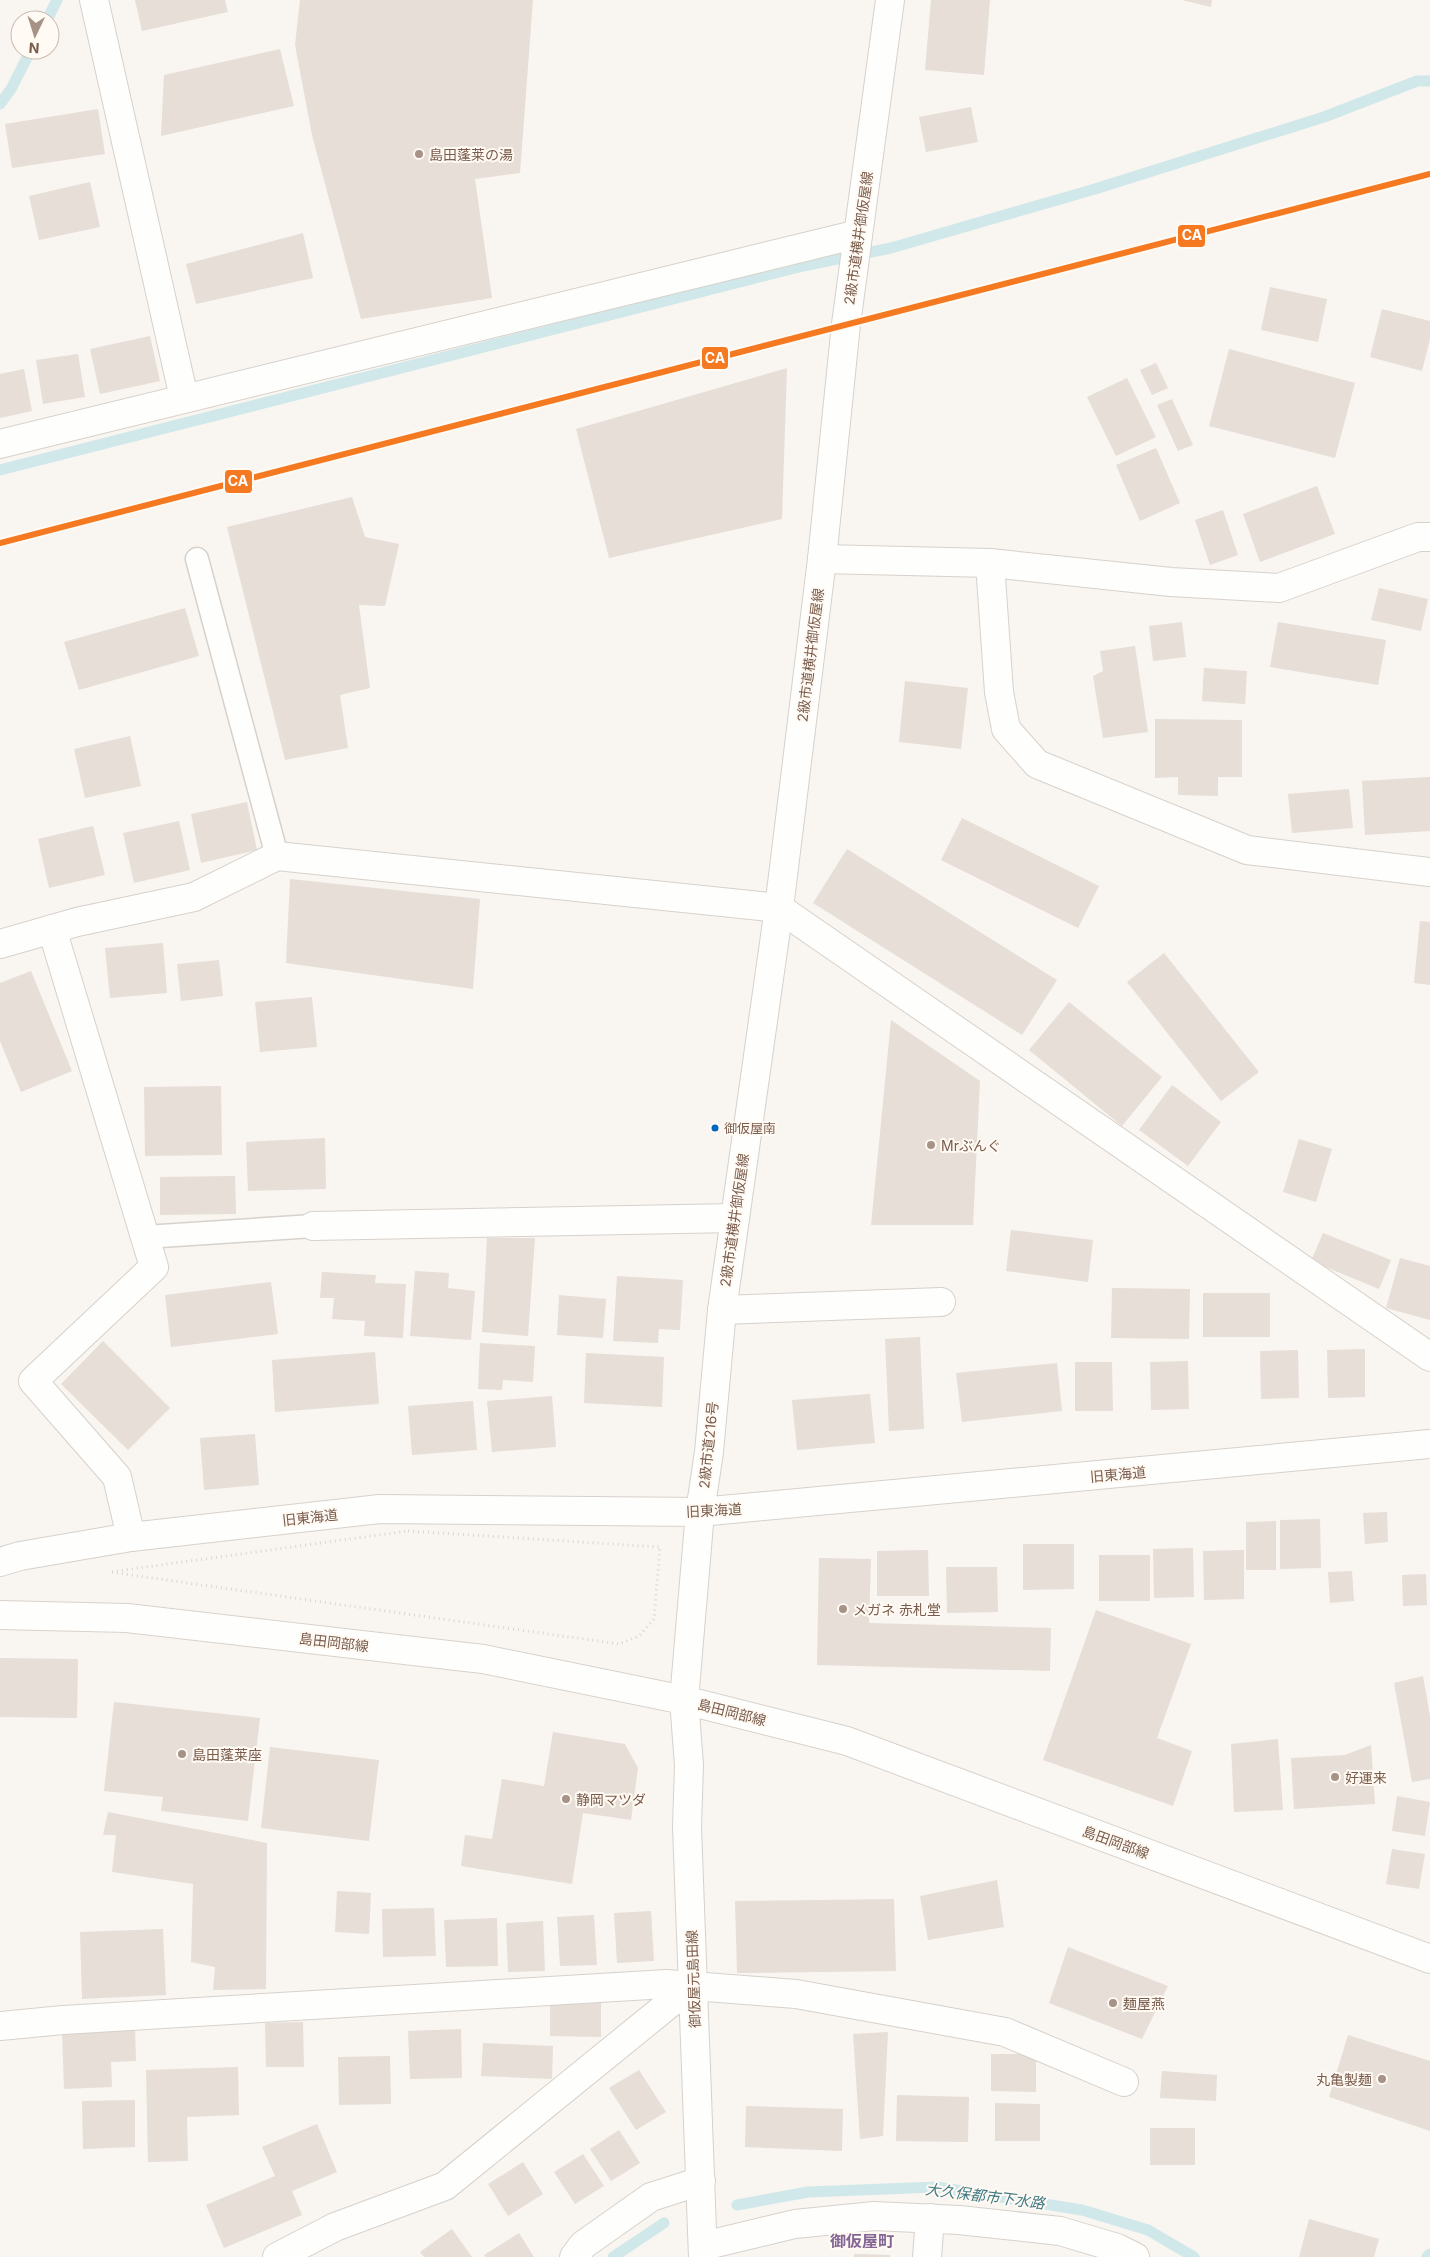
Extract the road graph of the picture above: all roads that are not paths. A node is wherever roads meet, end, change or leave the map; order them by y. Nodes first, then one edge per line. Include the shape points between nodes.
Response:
1 (94, 0) edge
2 (890, 0) edge
3 (858, 234) junction
4 (184, 398) junction
5 (0, 444) edge
6 (1430, 537) edge
7 (197, 559) dead end
8 (822, 559) junction
9 (990, 563) junction
10 (277, 856) junction
11 (1430, 872) edge
12 (779, 908) junction
13 (52, 929) junction
14 (0, 944) edge
15 (735, 1218) junction
16 (313, 1226) joint
17 (145, 1237) junction
18 (941, 1302) dead end
19 (722, 1310) junction
20 (1430, 1357) edge
21 (1430, 1444) edge
22 (700, 1512) junction
23 (130, 1537) junction
24 (0, 1562) edge
25 (0, 1615) edge
26 (684, 1700) junction
27 (1430, 1959) edge
28 (694, 1987) junction
29 (0, 2026) edge
30 (1124, 2082) dead end
31 (701, 2181) junction
32 (930, 2218) junction
33 (703, 2252) edge
34 (277, 2257) edge
35 (574, 2257) edge
36 (927, 2257) edge
37 (1135, 2257) edge

1 - 4 street
2 - 3 street, 2級市道横井御仮屋線
3 - 4 street
3 - 8 street, 2級市道横井御仮屋線
4 - 5 street
6 - 9 street via 1418,537 1278,588 1172,582
7 - 10 lane
8 - 9 street
8 - 12 street, 2級市道横井御仮屋線
9 - 11 street via 999,692 1006,730 1037,764 1247,850
10 - 12 street
10 - 13 street via 194,897
12 - 15 street, 2級市道横井御仮屋線
12 - 20 street
13 - 14 street
13 - 17 street
15 - 16 street
15 - 19 street, 2級市道横井御仮屋線
16 - 17 lane
17 - 23 street via 154,1267 33,1381 117,1477
18 - 19 street
19 - 22 street, 2級市道216号
21 - 22 street, 旧東海道
22 - 23 street, 旧東海道 via 380,1509
22 - 26 street, 2級市道216号
23 - 24 street, 旧東海道
25 - 26 street, 島田岡部線 via 128,1618 482,1659
26 - 27 street, 島田岡部線 via 847,1741
26 - 28 street, 御仮屋元島田線 via 689,1765 687,1827
28 - 29 street via 666,1984
28 - 30 street via 796,1994 1005,2032
28 - 31 street, 御仮屋元島田線
28 - 34 street via 445,2186 335,2227
31 - 33 street, 御仮屋元島田線
31 - 35 street via 651,2197 583,2246
32 - 33 street via 874,2216 795,2224
32 - 36 street
32 - 37 street via 1060,2231 1118,2248

